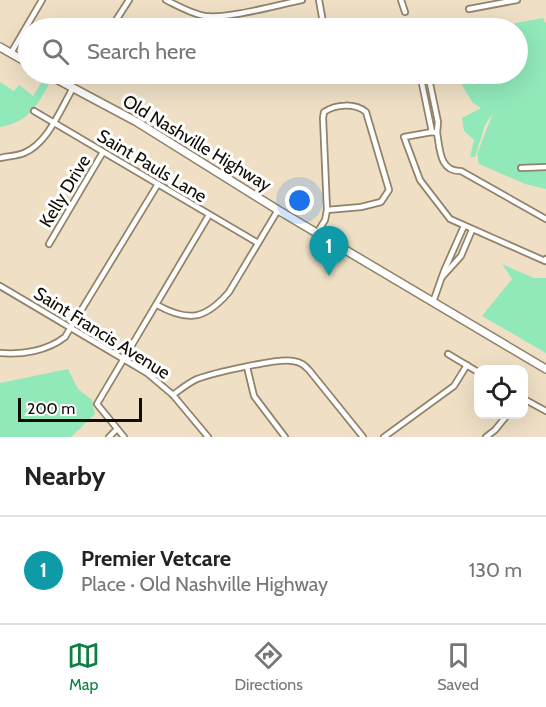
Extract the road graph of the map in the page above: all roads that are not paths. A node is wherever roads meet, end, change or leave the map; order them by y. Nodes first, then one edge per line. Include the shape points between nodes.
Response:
1 (42, 0) edge
2 (129, 0) edge
3 (166, 0) edge
4 (302, 0) edge
5 (319, 0) edge
6 (401, 0) edge
7 (517, 0) edge
8 (469, 9) dead end
9 (405, 12) dead end
10 (31, 18) edge
11 (117, 18) edge
12 (322, 18) edge
13 (18, 40) edge
14 (0, 47) edge
15 (10, 53) junction
16 (18, 57) edge
17 (66, 84) edge
18 (422, 84) edge
19 (430, 84) edge
20 (73, 88) junction
21 (34, 111) dead end
22 (53, 122) junction
23 (434, 132) junction
24 (103, 152) junction
25 (0, 158) edge
26 (546, 167) edge
27 (521, 168) dead end
28 (158, 184) junction
29 (278, 210) junction
30 (327, 210) junction
31 (209, 215) junction
32 (546, 219) edge
33 (464, 226) junction
34 (472, 230) junction
35 (317, 233) junction
36 (258, 243) junction
37 (49, 244) dead end
38 (453, 250) junction
39 (462, 254) junction
40 (546, 259) edge
41 (442, 277) junction
42 (0, 286) edge
43 (433, 302) junction
44 (157, 304) junction
45 (72, 327) junction
46 (0, 352) edge
47 (448, 354) dead end
48 (124, 358) junction
49 (467, 365) junction
50 (247, 367) junction
51 (474, 369) edge
52 (546, 369) edge
53 (173, 395) junction
54 (528, 401) edge
55 (546, 411) edge
56 (504, 419) edge
57 (117, 429) junction
58 (110, 437) edge
59 (124, 437) edge
60 (208, 437) edge
61 (285, 437) edge
62 (363, 437) edge
63 (384, 437) edge
64 (486, 437) edge

1 - 10 street
2 - 11 street
3 - 4 street via 208,16
5 - 12 street
6 - 9 street
7 - 8 street
13 - 15 street
14 - 15 main road
15 - 16 main road
17 - 20 main road, Old Nashville Highway
18 - 23 street
19 - 23 street via 438,122
20 - 22 street
20 - 29 main road, Old Nashville Highway via 147,127
21 - 22 street, Saint Pauls Lane
22 - 24 street, Saint Pauls Lane
22 - 25 street via 33,148
23 - 32 street via 446,167 461,171
23 - 33 street via 404,137 420,180 450,219
24 - 28 street, Saint Pauls Lane
24 - 37 street, Kelly Drive
26 - 27 street
28 - 31 street, Saint Pauls Lane
28 - 45 street
29 - 35 main road, Old Nashville Highway
29 - 36 street
30 - 30 street via 322,118 332,107 359,106 366,112 389,190 381,202
30 - 35 street
31 - 36 street, Saint Pauls Lane
31 - 44 street
33 - 34 street
33 - 38 street
34 - 39 street
34 - 40 street
35 - 43 main road, Old Nashville Highway
36 - 44 street via 229,292 212,309 186,316
38 - 39 street
38 - 41 street
39 - 41 street
41 - 43 street
42 - 45 street, Saint Francis Avenue
43 - 52 main road, Old Nashville Highway
44 - 48 street
45 - 46 street via 48,347
45 - 48 street, Saint Francis Avenue
47 - 49 street
48 - 53 street, Saint Francis Avenue
48 - 57 street via 97,404
49 - 51 street
49 - 63 street via 454,386
50 - 53 street via 195,380
50 - 61 street via 254,396
50 - 62 street via 281,360 303,364
53 - 60 street, Saint Francis Avenue
54 - 55 street
56 - 64 street
57 - 58 street
57 - 59 street

